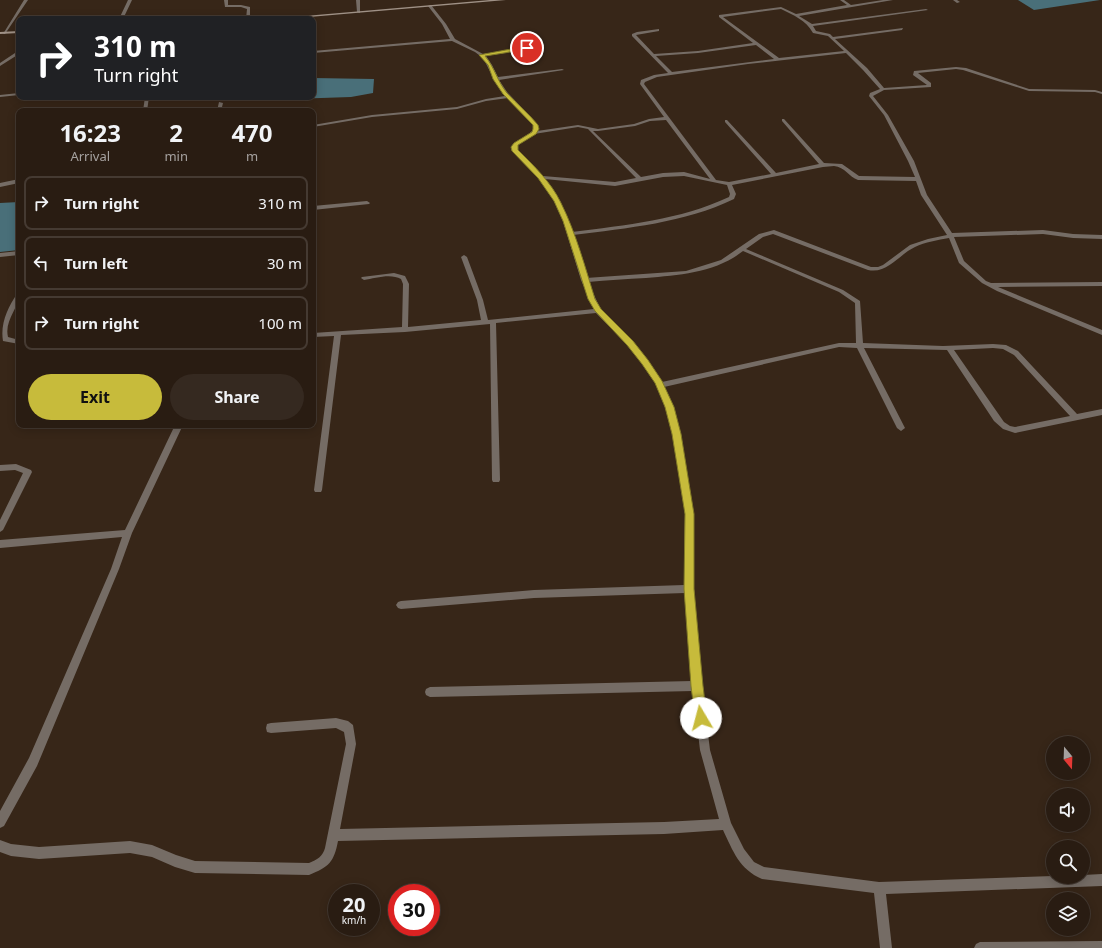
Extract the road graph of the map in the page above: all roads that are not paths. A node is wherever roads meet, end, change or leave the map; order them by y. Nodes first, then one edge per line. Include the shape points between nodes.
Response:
1 (26, 0) edge
2 (130, 0) edge
3 (226, 0) edge
4 (358, 0) edge
5 (504, 0) edge
6 (842, 0) edge
7 (891, 0) edge
8 (850, 6) junction
9 (432, 9) junction
10 (926, 10) dead end
11 (359, 12) junction
12 (796, 15) junction
13 (122, 16) edge
14 (248, 16) edge
15 (309, 16) edge
16 (811, 25) junction
17 (902, 29) dead end
18 (658, 30) dead end
19 (16, 32) edge
20 (2, 33) edge
21 (833, 38) junction
22 (453, 40) junction
23 (756, 44) junction
24 (543, 46) dead end
25 (316, 52) edge
26 (846, 52) junction
27 (16, 54) edge
28 (481, 55) junction
29 (652, 55) junction
30 (777, 59) junction
31 (0, 65) edge
32 (562, 70) dead end
33 (671, 74) junction
34 (496, 79) junction
35 (883, 89) junction
36 (1102, 93) edge
37 (16, 94) edge
38 (0, 96) edge
39 (508, 97) junction
40 (221, 103) dead end
41 (220, 108) edge
42 (668, 118) junction
43 (784, 120) dead end
44 (727, 121) dead end
45 (316, 125) edge
46 (590, 130) junction
47 (534, 133) junction
48 (823, 165) junction
49 (776, 175) junction
50 (541, 177) junction
51 (918, 179) junction
52 (641, 180) junction
53 (16, 182) edge
54 (715, 182) junction
55 (728, 184) junction
56 (0, 185) edge
57 (367, 203) dead end
58 (316, 208) edge
59 (570, 234) junction
60 (951, 236) junction
61 (1102, 237) edge
62 (742, 249) junction
63 (16, 253) edge
64 (0, 255) edge
65 (464, 257) dead end
66 (364, 278) dead end
67 (584, 280) junction
68 (989, 284) junction
69 (1102, 284) edge
70 (16, 300) edge
71 (598, 311) junction
72 (493, 322) junction
73 (485, 323) junction
74 (405, 330) junction
75 (1102, 333) edge
76 (338, 334) junction
77 (316, 335) edge
78 (16, 341) edge
79 (860, 346) junction
80 (948, 348) junction
81 (660, 385) junction
82 (1102, 412) edge
83 (1075, 417) junction
84 (178, 428) edge
85 (901, 428) dead end
86 (0, 468) edge
87 (496, 480) dead end
88 (318, 490) dead end
89 (0, 528) edge
90 (128, 533) junction
91 (0, 544) edge
92 (689, 589) junction
93 (401, 605) dead end
94 (697, 686) junction
95 (430, 692) dead end
96 (271, 728) dead end
97 (0, 822) edge
98 (726, 824) junction
99 (333, 835) junction
100 (0, 846) edge
101 (1102, 880) edge
102 (878, 888) junction
103 (886, 944) edge
104 (1102, 947) edge
105 (980, 948) edge

1 - 20 street
2 - 13 street
3 - 14 street via 226,6 249,8
4 - 11 street
5 - 9 street
6 - 8 street
7 - 8 street
8 - 12 street
9 - 11 street
9 - 22 street
10 - 16 street
11 - 15 street
12 - 16 street
12 - 23 street via 780,8 720,16
16 - 21 street via 814,32 826,33
17 - 21 street
18 - 29 street via 633,35
19 - 20 street
21 - 26 street
22 - 25 street
22 - 28 street
23 - 29 street
23 - 30 street
24 - 28 street
26 - 30 street
26 - 35 street
27 - 31 street
28 - 34 street via 490,65
29 - 33 street
30 - 33 street
32 - 34 street
33 - 42 street via 647,78 642,84
34 - 39 street
35 - 36 street via 926,87 930,84 915,74 916,72 956,68 974,71 1029,90
35 - 51 street via 871,96 886,115
37 - 38 street
39 - 45 street via 457,108 372,116
39 - 47 street via 535,125
40 - 41 street
42 - 46 street
42 - 54 street
43 - 48 street
44 - 49 street
46 - 47 street via 578,126
46 - 52 street
47 - 50 street via 514,147 518,155
48 - 49 street
48 - 51 street via 844,167 858,178
49 - 55 street
50 - 52 street via 605,184 624,184
50 - 59 street via 557,201
51 - 60 street via 924,195
52 - 54 street via 684,174
53 - 56 street
54 - 55 street
55 - 59 street via 733,194 732,198 715,206 659,222
57 - 58 street
59 - 67 street
60 - 61 street via 1043,232
60 - 62 street via 912,246 879,269 862,267 774,232 765,233
60 - 68 street via 961,262 972,274
62 - 67 street via 722,262 686,273
62 - 79 street via 841,291 858,302
63 - 64 street
65 - 73 street via 480,300
66 - 74 street via 394,274 405,279
67 - 71 street
68 - 69 street
68 - 75 street
70 - 78 street via 2,328 2,334 6,339
71 - 72 street
71 - 81 street via 630,343
72 - 73 street
72 - 87 street
73 - 74 street
74 - 76 street
76 - 77 street
76 - 88 street
79 - 80 street
79 - 81 street via 824,347
79 - 85 street
80 - 83 street via 993,346 1010,349
80 - 83 street via 1003,426 1015,430
81 - 92 street via 677,434 689,514
82 - 83 street
84 - 90 street
86 - 89 street via 16,467 28,472
90 - 91 street
90 - 97 street via 33,762
92 - 93 street via 534,594
92 - 94 street
94 - 95 street
94 - 98 street via 705,750
96 - 99 street via 336,723 349,729 350,744
98 - 99 street via 664,828
98 - 102 street via 740,853 750,866 762,873
99 - 100 street via 328,858 319,866 309,869 195,867 152,851 130,847 39,853 10,850
101 - 102 street
102 - 103 street
104 - 105 street

